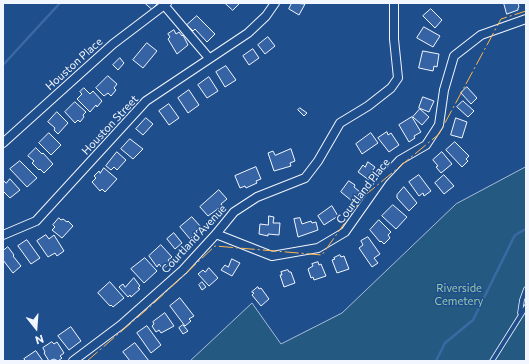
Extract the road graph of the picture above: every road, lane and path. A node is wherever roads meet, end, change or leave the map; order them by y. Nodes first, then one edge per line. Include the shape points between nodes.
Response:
1 (274, 3) edge
2 (394, 3) edge
3 (166, 4) edge
4 (526, 19) edge
5 (209, 58) junction
6 (3, 143) edge
7 (216, 234) junction
8 (3, 235) edge
9 (526, 289) edge
10 (526, 307) edge
11 (520, 316) junction
12 (73, 361) edge
13 (492, 361) edge

1 - 5 street, Houston Street via 266,16 248,33
2 - 7 street, Courtland Avenue via 398,78 391,88 368,106 340,122 318,161 304,178 257,197 234,212
3 - 5 street, Houston Place
3 - 6 street, Houston Place via 114,44
4 - 7 street, Courtland Place via 481,35 454,56 444,90 439,125 426,145 400,160 383,178 345,232 318,248 272,256
5 - 8 street, Houston Street via 146,101 36,221
7 - 12 street, Courtland Avenue via 183,270 126,320
9 - 11 lane
10 - 11 lane
11 - 13 lane

